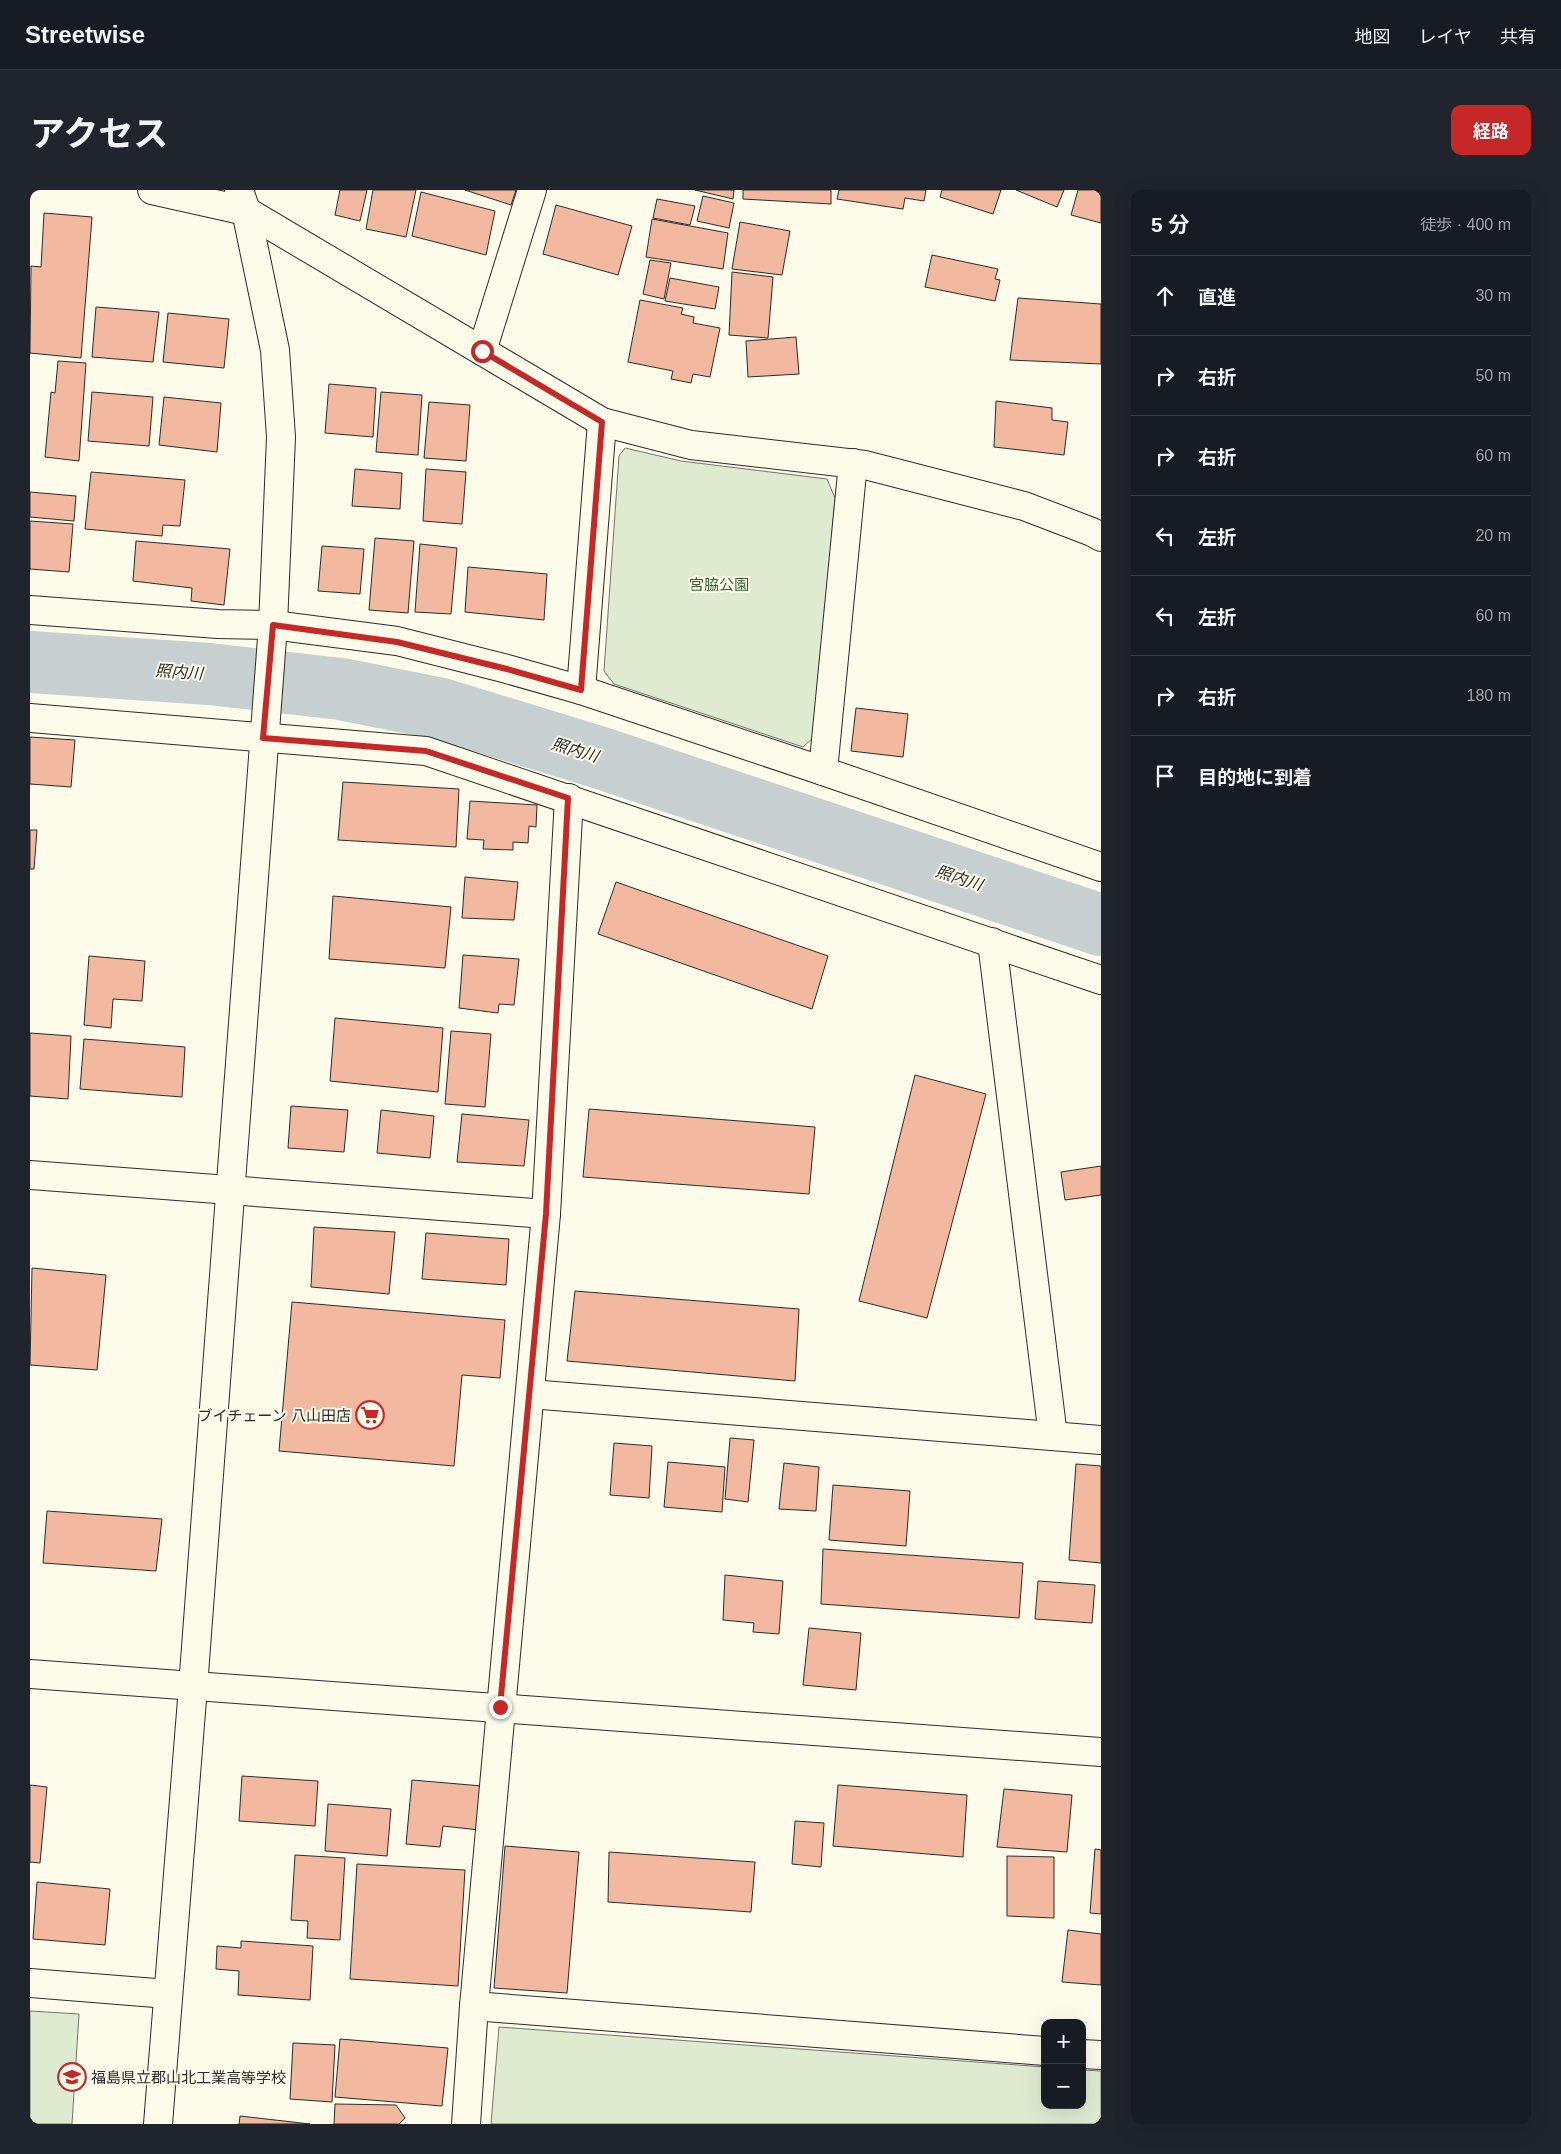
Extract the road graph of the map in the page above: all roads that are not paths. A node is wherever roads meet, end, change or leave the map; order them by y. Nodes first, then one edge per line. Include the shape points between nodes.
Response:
1 (152, 190) edge
2 (532, 190) edge
3 (243, 200) edge
4 (482, 351) junction
5 (602, 422) junction
6 (853, 463) junction
7 (1101, 537) edge
8 (30, 610) edge
9 (273, 625) junction
10 (581, 690) junction
11 (30, 718) edge
12 (263, 738) junction
13 (824, 770) junction
14 (568, 798) junction
15 (1101, 868) edge
16 (992, 942) junction
17 (1101, 980) edge
18 (30, 1175) edge
19 (231, 1191) junction
20 (546, 1214) junction
21 (530, 1394) junction
22 (1053, 1436) junction
23 (1101, 1440) edge
24 (30, 1674) edge
25 (193, 1687) junction
26 (500, 1707) junction
27 (1101, 1752) edge
28 (30, 1983) edge
29 (168, 1994) junction
30 (474, 2006) junction
31 (1041, 2051) edge
32 (1086, 2054) edge
33 (1101, 2055) edge
34 (158, 2124) edge
35 (466, 2124) edge

1 - 3 street
2 - 4 street
3 - 4 street
3 - 9 street via 275,350 281,437
4 - 5 street
5 - 6 street via 691,445
5 - 10 street
6 - 7 street via 1024,506
6 - 13 street
8 - 9 street
9 - 10 street via 397,642
9 - 12 street
10 - 13 street
11 - 12 street
12 - 14 street via 426,751
12 - 19 street
13 - 15 street
14 - 16 street
14 - 20 street
16 - 17 street
16 - 22 street
18 - 19 street
19 - 20 street
19 - 25 street
20 - 21 street
21 - 22 street
21 - 26 street
22 - 23 street
24 - 25 street
25 - 26 street
25 - 29 street
26 - 27 street
26 - 30 street
28 - 29 street
29 - 34 street
30 - 31 street
30 - 35 street
32 - 33 street

